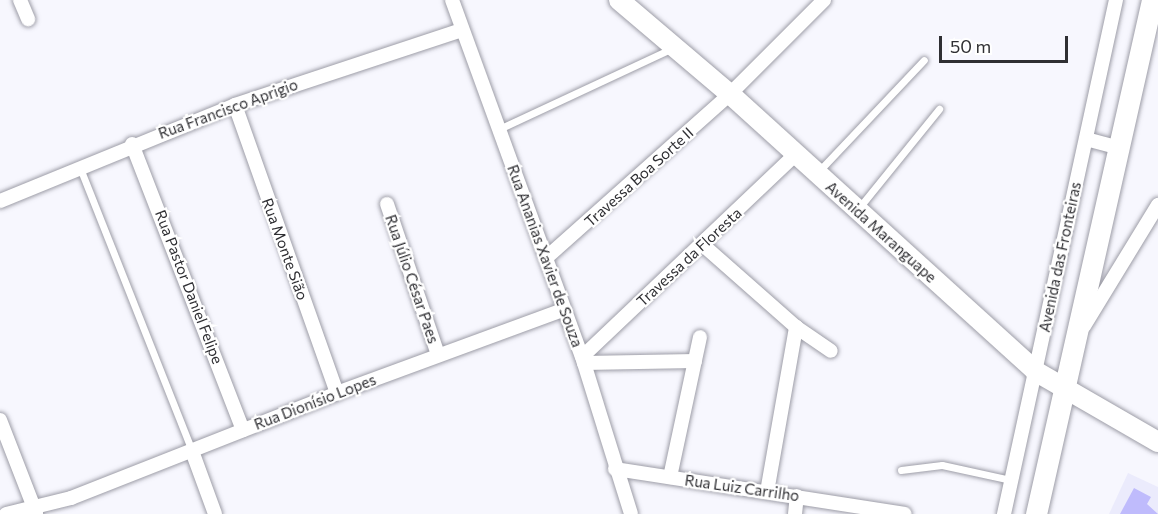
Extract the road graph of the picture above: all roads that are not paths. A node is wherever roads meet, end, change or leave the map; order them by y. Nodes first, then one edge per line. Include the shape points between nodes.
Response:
1 (20, 0) edge
2 (452, 0) edge
3 (619, 0) edge
4 (824, 0) edge
5 (1116, 0) edge
6 (1152, 0) edge
7 (28, 19) dead end
8 (462, 30) junction
9 (675, 47) junction
10 (924, 60) dead end
11 (730, 94) junction
12 (236, 105) junction
13 (939, 109) dead end
14 (499, 129) junction
15 (1086, 139) junction
16 (132, 144) junction
17 (1119, 148) junction
18 (795, 155) junction
19 (80, 168) junction
20 (816, 174) junction
21 (0, 201) edge
22 (387, 204) dead end
23 (1158, 205) edge
24 (857, 211) junction
25 (703, 245) junction
26 (546, 258) junction
27 (562, 310) junction
28 (796, 327) junction
29 (700, 337) dead end
30 (1076, 339) junction
31 (831, 351) dead end
32 (438, 355) junction
33 (583, 360) junction
34 (694, 361) junction
35 (1035, 371) junction
36 (1064, 390) junction
37 (337, 393) junction
38 (0, 420) edge
39 (243, 430) junction
40 (1158, 442) edge
41 (192, 452) junction
42 (615, 469) junction
43 (901, 470) dead end
44 (670, 477) junction
45 (1011, 480) junction
46 (767, 492) junction
47 (797, 496) junction
48 (71, 498) junction
49 (35, 510) edge
50 (6, 514) edge
51 (50, 514) edge
52 (215, 514) edge
53 (631, 514) edge
54 (795, 514) edge
55 (905, 514) edge
56 (1004, 514) edge
57 (1036, 514) edge

1 - 7 street
2 - 8 street, Rua Ananias Xavier de Souza
3 - 9 main road, Avenida Maranguape
4 - 11 street, Travessa Boa Sorte II
5 - 15 street, Avenida das Fronteiras
6 - 17 main road
8 - 12 street, Rua Francisco Aprigio
8 - 14 street, Rua Ananias Xavier de Souza
9 - 11 main road, Avenida Maranguape
9 - 14 lane
10 - 20 lane
11 - 18 main road, Avenida Maranguape
11 - 26 street, Travessa Boa Sorte II
12 - 16 street, Rua Francisco Aprigio
12 - 37 street, Rua Monte Sião
13 - 24 lane
14 - 26 street, Rua Ananias Xavier de Souza
15 - 17 street
15 - 35 street, Avenida das Fronteiras
16 - 19 street, Rua Francisco Aprigio
16 - 39 street, Rua Pastor Daniel Felipe
17 - 30 main road
18 - 20 main road, Avenida Maranguape
18 - 25 street, Travessa da Floresta
19 - 21 street, Rua Francisco Aprigio
19 - 41 lane
20 - 24 main road, Avenida Maranguape
22 - 32 street, Rua Júlio César Paes
23 - 30 street
24 - 35 main road, Avenida Maranguape
25 - 28 street
25 - 33 street, Travessa da Floresta
26 - 27 street, Rua Ananias Xavier de Souza
27 - 32 street, Rua Dionísio Lopes
27 - 33 street, Rua Ananias Xavier de Souza
28 - 31 street
28 - 46 street
29 - 34 street
30 - 36 main road
32 - 37 street, Rua Dionísio Lopes
33 - 34 street
33 - 42 street, Rua Ananias Xavier de Souza
34 - 44 street
35 - 36 main road, Avenida Maranguape
35 - 45 street, Avenida das Fronteiras
36 - 40 main road, Avenida Maranguape
36 - 57 main road
37 - 39 street, Rua Dionísio Lopes
38 - 49 street
39 - 41 street, Rua Dionísio Lopes
41 - 48 street, Rua Dionísio Lopes
41 - 52 street
42 - 44 street, Rua Luiz Carrilho
42 - 53 street, Rua Ananias Xavier de Souza
43 - 45 lane via 942,465
44 - 46 street, Rua Luiz Carrilho
45 - 56 street, Avenida das Fronteiras
46 - 47 street, Rua Luiz Carrilho
47 - 54 street
47 - 55 street, Rua Luiz Carrilho
48 - 49 street, Rua Dionísio Lopes
48 - 51 street, Rua Dionísio Lopes
49 - 50 street, Rua Dionísio Lopes

